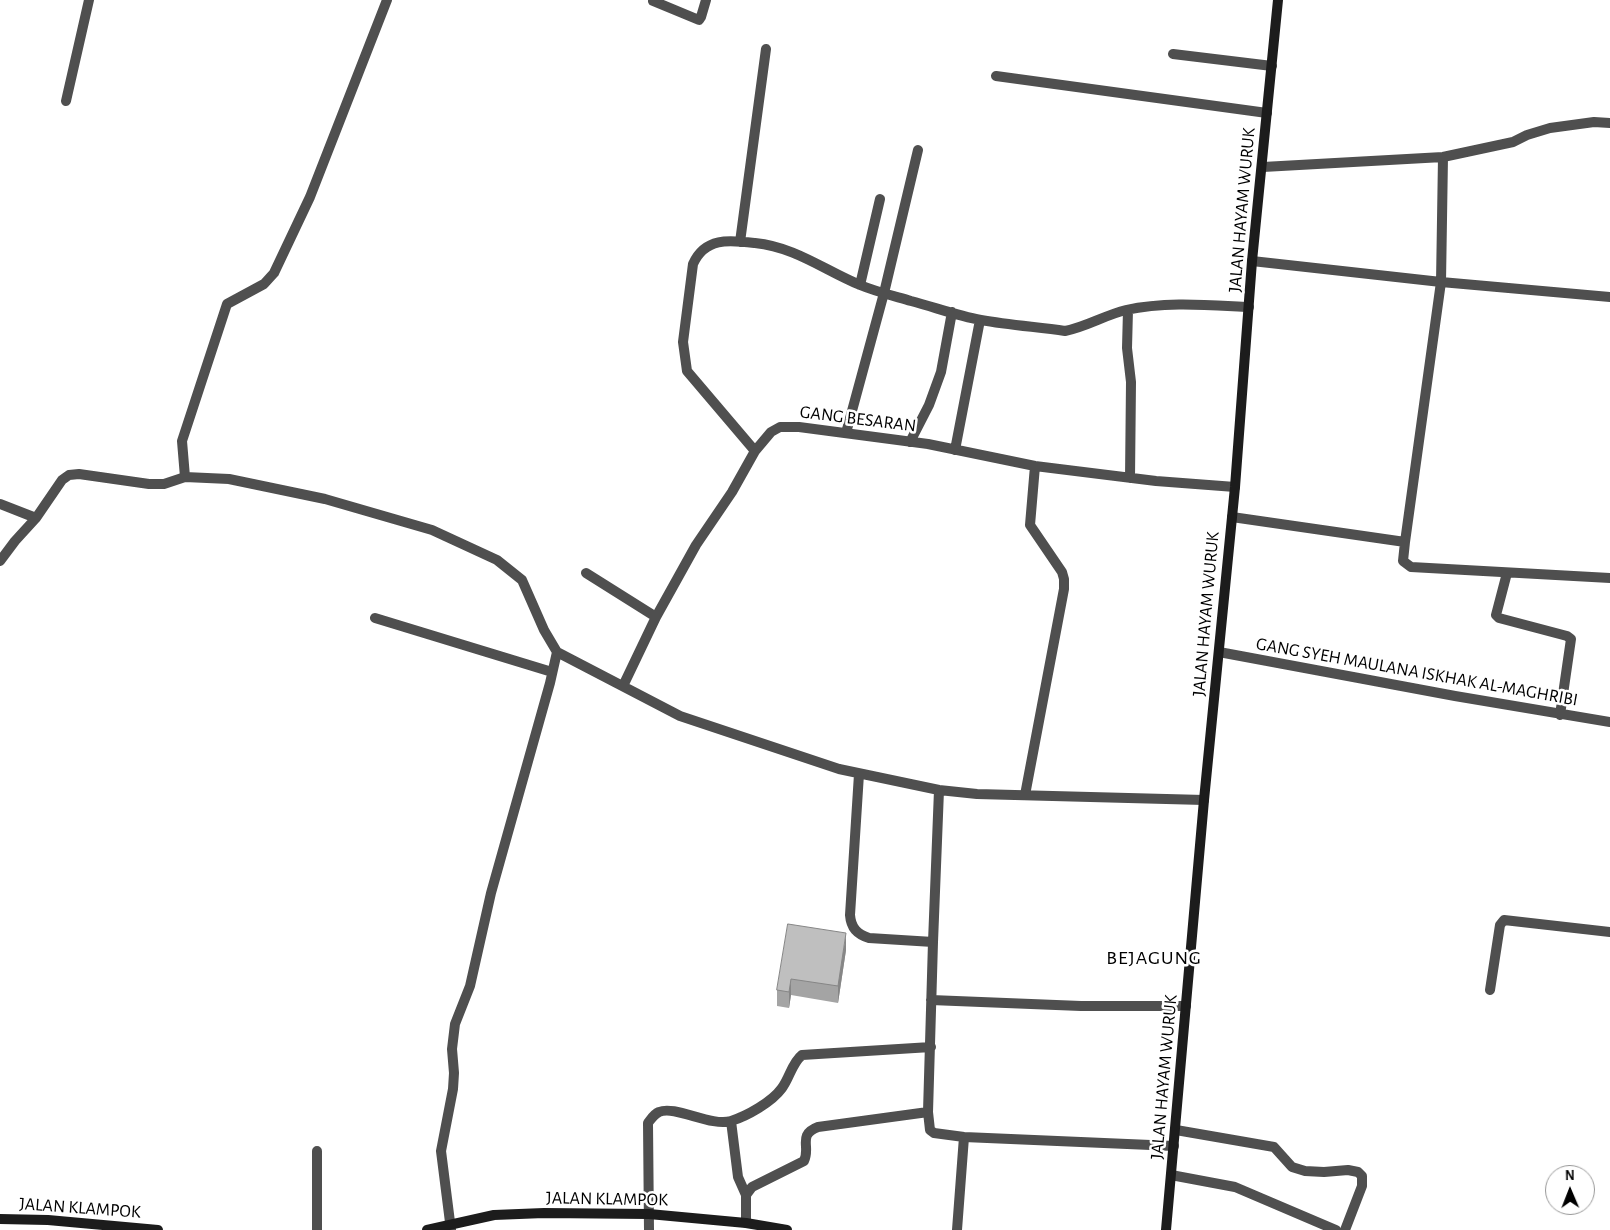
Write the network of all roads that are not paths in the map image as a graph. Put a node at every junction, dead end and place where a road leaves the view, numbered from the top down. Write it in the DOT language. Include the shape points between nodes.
graph roads {
  1 [pos="89,0"];
  2 [pos="387,0"];
  3 [pos="706,0"];
  4 [pos="1278,0"];
  5 [pos="653,1"];
  6 [pos="766,49"];
  7 [pos="1173,54"];
  8 [pos="1272,66"];
  9 [pos="996,76"];
  10 [pos="66,101"];
  11 [pos="1267,113"];
  12 [pos="1610,124"];
  13 [pos="918,150"];
  14 [pos="1443,157"];
  15 [pos="1263,167"];
  16 [pos="880,199"];
  17 [pos="740,242"];
  18 [pos="1252,261"];
  19 [pos="1440,282"];
  20 [pos="860,285"];
  21 [pos="884,293"];
  22 [pos="1610,297"];
  23 [pos="1249,307"];
  24 [pos="1128,310"];
  25 [pos="952,312"];
  26 [pos="980,320"];
  27 [pos="846,433"];
  28 [pos="910,442"];
  29 [pos="956,450"];
  30 [pos="754,451"];
  31 [pos="1035,466"];
  32 [pos="185,477"];
  33 [pos="1130,478"];
  34 [pos="1234,487"];
  35 [pos="0,504"];
  36 [pos="1232,517"];
  37 [pos="36,518"];
  38 [pos="1405,542"];
  39 [pos="0,561"];
  40 [pos="586,573"];
  41 [pos="1507,573"];
  42 [pos="1610,578"];
  43 [pos="656,617"];
  44 [pos="375,618"];
  45 [pos="556,652"];
  46 [pos="1219,652"];
  47 [pos="552,672"];
  48 [pos="623,686"];
  49 [pos="1560,715"];
  50 [pos="1610,722"];
  51 [pos="859,774"];
  52 [pos="939,790"];
  53 [pos="1025,795"];
  54 [pos="1204,800"];
  55 [pos="1610,932"];
  56 [pos="932,942"];
  57 [pos="1490,990"];
  58 [pos="931,1000"];
  59 [pos="1186,1006"];
  60 [pos="931,1047"];
  61 [pos="928,1112"];
  62 [pos="731,1121"];
  63 [pos="1176,1130"];
  64 [pos="964,1138"];
  65 [pos="1174,1146"];
  66 [pos="317,1151"];
  67 [pos="1171,1175"];
  68 [pos="746,1195"];
  69 [pos="649,1214"];
  70 [pos="0,1219"];
  71 [pos="751,1226"];
  72 [pos="451,1227"];
  73 [pos="158,1230"];
  74 [pos="317,1230"];
  75 [pos="427,1230"];
  76 [pos="649,1230"];
  77 [pos="788,1230"];
  78 [pos="957,1230"];
  79 [pos="1166,1230"];
  80 [pos="1336,1230"];
  81 [pos="1346,1230"];
  1 -- 10 [label="street"];
  2 -- 32 [label="street" via="310,197 274,273 264,284 227,304 182,441"];
  3 -- 5 [label="street" via="699,20"];
  4 -- 8 [label="main road, JALAN HAYAM WURUK"];
  6 -- 17 [label="street"];
  7 -- 8 [label="street"];
  8 -- 11 [label="main road, JALAN HAYAM WURUK"];
  9 -- 11 [label="street"];
  11 -- 15 [label="main road, JALAN HAYAM WURUK"];
  12 -- 14 [label="street" via="1594,122 1550,128 1512,142"];
  13 -- 21 [label="street"];
  14 -- 15 [label="street"];
  14 -- 19 [label="street"];
  15 -- 18 [label="main road, JALAN HAYAM WURUK"];
  16 -- 20 [label="street"];
  17 -- 20 [label="street" via="783,248"];
  17 -- 30 [label="street" via="714,243 697,254 683,342 687,371"];
  18 -- 19 [label="street"];
  18 -- 23 [label="main road, JALAN HAYAM WURUK"];
  19 -- 22 [label="street"];
  19 -- 38 [label="street"];
  20 -- 21 [label="street"];
  21 -- 25 [label="street"];
  21 -- 27 [label="street"];
  23 -- 24 [label="street" via="1182,304"];
  23 -- 34 [label="main road, JALAN HAYAM WURUK"];
  24 -- 26 [label="street" via="1065,331"];
  24 -- 33 [label="street"];
  25 -- 26 [label="street"];
  25 -- 28 [label="street" via="941,372"];
  26 -- 29 [label="street"];
  27 -- 28 [label="street, GANG BESARAN"];
  27 -- 30 [label="street, GANG BESARAN" via="780,427"];
  28 -- 29 [label="street, GANG BESARAN"];
  29 -- 31 [label="street, GANG BESARAN"];
  30 -- 43 [label="street, GANG BESARAN"];
  31 -- 33 [label="street, GANG BESARAN"];
  31 -- 53 [label="street" via="1030,524 1062,572 1064,589"];
  32 -- 37 [label="street" via="164,484 149,484 69,475 58,485"];
  32 -- 45 [label="street" via="229,479 325,499 432,530 468,545 498,560 522,580"];
  33 -- 34 [label="street, GANG BESARAN"];
  34 -- 36 [label="main road, JALAN HAYAM WURUK"];
  35 -- 37 [label="street"];
  36 -- 38 [label="street"];
  36 -- 46 [label="main road, JALAN HAYAM WURUK"];
  37 -- 39 [label="street"];
  38 -- 41 [label="street" via="1403,561 1407,566"];
  40 -- 43 [label="street"];
  41 -- 42 [label="street"];
  41 -- 49 [label="street" via="1496,615 1567,636 1571,640"];
  43 -- 48 [label="street, GANG BESARAN"];
  44 -- 47 [label="street"];
  45 -- 47 [label="street"];
  45 -- 48 [label="street"];
  46 -- 49 [label="street, GANG SYEH MAULANA ISKHAK AL-MAGHRIBI"];
  46 -- 54 [label="main road, JALAN HAYAM WURUK"];
  47 -- 72 [label="street" via="490,893 470,986 455,1024 453,1089 441,1151"];
  48 -- 51 [label="street" via="680,716"];
  49 -- 50 [label="street, GANG SYEH MAULANA ISKHAK AL-MAGHRIBI"];
  51 -- 52 [label="street"];
  51 -- 56 [label="street" via="850,923 869,938"];
  52 -- 53 [label="street"];
  52 -- 56 [label="street"];
  53 -- 54 [label="street"];
  54 -- 59 [label="main road, JALAN HAYAM WURUK"];
  55 -- 57 [label="street" via="1504,920 1500,925"];
  56 -- 58 [label="street"];
  58 -- 59 [label="street"];
  58 -- 60 [label="street"];
  59 -- 63 [label="main road, JALAN HAYAM WURUK"];
  60 -- 61 [label="street"];
  60 -- 62 [label="street" via="802,1055 773,1097"];
  61 -- 64 [label="street" via="930,1130 934,1133"];
  61 -- 68 [label="street" via="810,1130 806,1136 804,1161 752,1187"];
  62 -- 68 [label="street" via="738,1177"];
  62 -- 69 [label="street" via="669,1111 654,1116 648,1123"];
  63 -- 65 [label="main road, JALAN HAYAM WURUK"];
  63 -- 81 [label="street" via="1274,1147 1292,1168 1305,1171 1358,1172 1362,1176 1362,1186"];
  64 -- 65 [label="street"];
  64 -- 78 [label="street"];
  65 -- 67 [label="main road, JALAN HAYAM WURUK"];
  66 -- 74 [label="street"];
  67 -- 79 [label="main road, JALAN HAYAM WURUK"];
  67 -- 80 [label="street" via="1235,1186"];
  68 -- 71 [label="street"];
  69 -- 71 [label="main road, JALAN KLAMPOK"];
  69 -- 72 [label="main road, JALAN KLAMPOK" via="515,1214"];
  69 -- 76 [label="street"];
  70 -- 73 [label="main road, JALAN KLAMPOK"];
  71 -- 77 [label="main road, JALAN KLAMPOK"];
  72 -- 75 [label="main road, JALAN KLAMPOK"];
}
